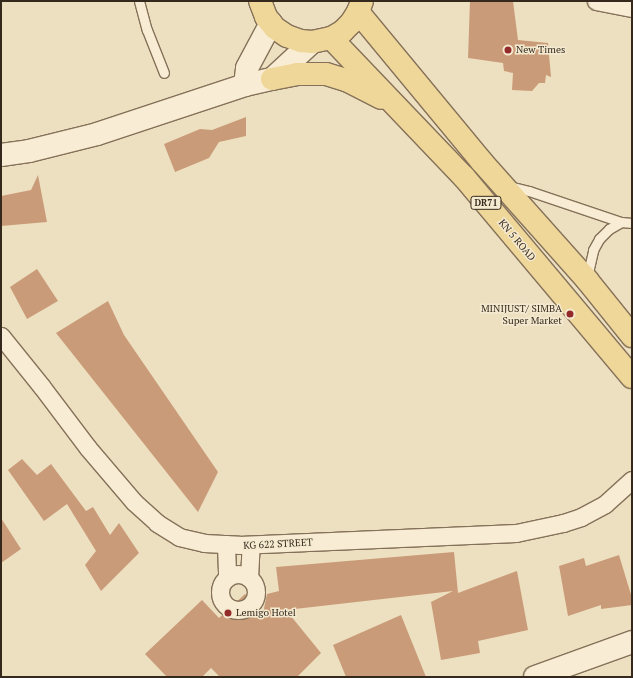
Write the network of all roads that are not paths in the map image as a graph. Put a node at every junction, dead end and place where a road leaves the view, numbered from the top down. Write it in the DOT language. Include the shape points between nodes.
graph roads {
  1 [pos="139,1"];
  2 [pos="260,1"];
  3 [pos="596,1"];
  4 [pos="360,6"];
  5 [pos="632,8"];
  6 [pos="271,23"];
  7 [pos="322,40"];
  8 [pos="164,73"];
  9 [pos="272,79"];
  10 [pos="245,85"];
  11 [pos="403,112"];
  12 [pos="1,155"];
  13 [pos="473,170"];
  14 [pos="502,184"];
  15 [pos="621,222"];
  16 [pos="632,223"];
  17 [pos="587,280"];
  18 [pos="1,336"];
  19 [pos="632,336"];
  20 [pos="632,377"];
  21 [pos="632,480"];
  22 [pos="226,544"];
  23 [pos="251,545"];
  24 [pos="227,578"];
  25 [pos="249,578"];
  26 [pos="632,642"];
  27 [pos="578,671"];
  28 [pos="536,677"];
  1 -- 8 [label="lane"];
  2 -- 6 [label="main road"];
  3 -- 5 [label="street"];
  4 -- 7 [label="main road, DR71" via="351,23 342,32"];
  4 -- 13 [label="main road, KN 5 ROAD / DR71"];
  6 -- 7 [label="main road" via="287,36 301,41"];
  6 -- 10 [label="main road" via="247,68"];
  7 -- 9 [label="main road"];
  7 -- 11 [label="main road, KN 5 ROAD / DR71"];
  9 -- 10 [label="main road"];
  9 -- 11 [label="main road" via="297,74 326,74 352,83"];
  10 -- 12 [label="main road" via="96,134 29,151"];
  11 -- 13 [label="main road, KN 5 ROAD / DR71"];
  13 -- 14 [label="main road, KN 5 ROAD / DR71"];
  13 -- 20 [label="main road, KN 5 ROAD / DR71"];
  14 -- 15 [label="lane"];
  14 -- 17 [label="main road, KN 5 ROAD / DR71"];
  15 -- 16 [label="lane"];
  15 -- 17 [label="lane" via="599,239 593,250"];
  17 -- 19 [label="main road, KN 5 ROAD / DR71"];
  18 -- 22 [label="street, KG 622 STREET" via="88,448 134,502 157,523 179,537"];
  21 -- 23 [label="street, KG 622 STREET" via="605,504 581,517 516,533"];
  22 -- 23 [label="street, KG 622 STREET"];
  22 -- 24 [label="street"];
  23 -- 25 [label="street"];
  24 -- 25 [label="street" via="238,574"];
  24 -- 25 [label="street" via="221,588 222,600 230,608 242,610 252,604 256,593"];
  26 -- 27 [label="main road"];
  27 -- 28 [label="main road"];
}
